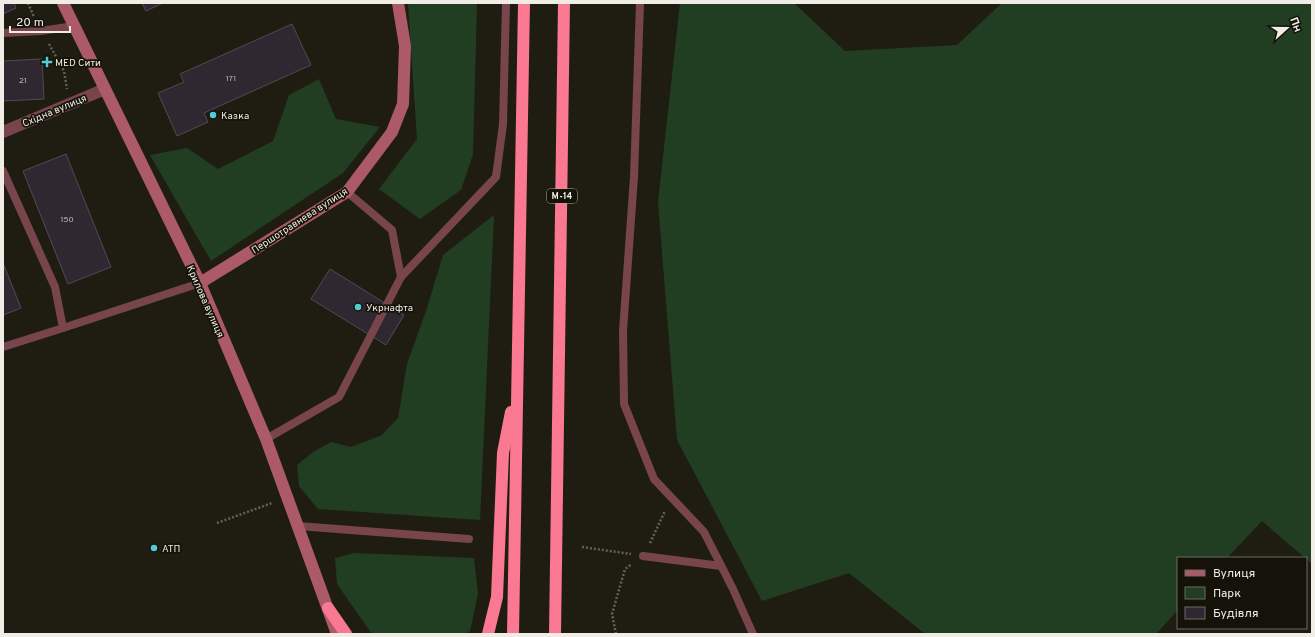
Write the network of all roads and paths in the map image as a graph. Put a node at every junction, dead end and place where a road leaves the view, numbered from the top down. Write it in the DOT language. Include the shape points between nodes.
graph roads {
  1 [pos="28,3"];
  2 [pos="63,3"];
  3 [pos="398,3"];
  4 [pos="506,3"];
  5 [pos="524,3"];
  6 [pos="564,3"];
  7 [pos="640,3"];
  8 [pos="74,26"];
  9 [pos="41,31"];
  10 [pos="3,33"];
  11 [pos="105,89"];
  12 [pos="68,94"];
  13 [pos="3,132"];
  14 [pos="3,171"];
  15 [pos="346,192"];
  16 [pos="401,277"];
  17 [pos="200,283"];
  18 [pos="63,328"];
  19 [pos="3,347"];
  20 [pos="517,386"];
  21 [pos="266,439"];
  22 [pos="670,497"];
  23 [pos="288,498"];
  24 [pos="217,523"];
  25 [pos="298,526"];
  26 [pos="469,539"];
  27 [pos="582,547"];
  28 [pos="643,556"];
  29 [pos="721,566"];
  30 [pos="328,608"];
  31 [pos="337,634"];
  32 [pos="346,634"];
  33 [pos="488,634"];
  34 [pos="513,634"];
  35 [pos="555,634"];
  36 [pos="616,634"];
  37 [pos="753,634"];
  1 -- 9 [label="path"];
  2 -- 8 [label="street, Крилова вулиця"];
  3 -- 15 [label="street, Першотравнева вулиця" via="405,46 403,104 392,132"];
  4 -- 16 [label="lane" via="503,124 496,177"];
  5 -- 20 [label="highway"];
  6 -- 35 [label="highway, М-14"];
  7 -- 22 [label="lane" via="634,177 623,331 624,404 654,479"];
  8 -- 9 [label="lane"];
  8 -- 11 [label="street, Крилова вулиця"];
  9 -- 10 [label="lane"];
  9 -- 12 [label="path" via="64,71"];
  11 -- 13 [label="street, Східна вулиця"];
  11 -- 17 [label="street, Крилова вулиця"];
  14 -- 18 [label="lane" via="55,287"];
  15 -- 16 [label="lane" via="392,230"];
  15 -- 17 [label="street, Першотравнева вулиця"];
  16 -- 21 [label="lane" via="339,397"];
  17 -- 18 [label="lane"];
  17 -- 21 [label="street, Крилова вулиця"];
  18 -- 19 [label="lane"];
  20 -- 33 [label="highway" via="503,453 497,597"];
  20 -- 34 [label="highway"];
  21 -- 23 [label="street, Крилова вулиця"];
  22 -- 28 [label="path"];
  22 -- 29 [label="lane" via="704,532"];
  23 -- 24 [label="path"];
  23 -- 25 [label="street, Крилова вулиця"];
  25 -- 26 [label="lane"];
  25 -- 30 [label="street, Крилова вулиця"];
  27 -- 28 [label="path"];
  28 -- 29 [label="lane"];
  28 -- 36 [label="path" via="625,569 612,614"];
  29 -- 37 [label="lane"];
  30 -- 31 [label="street, Крилова вулиця"];
  30 -- 32 [label="highway"];
}
